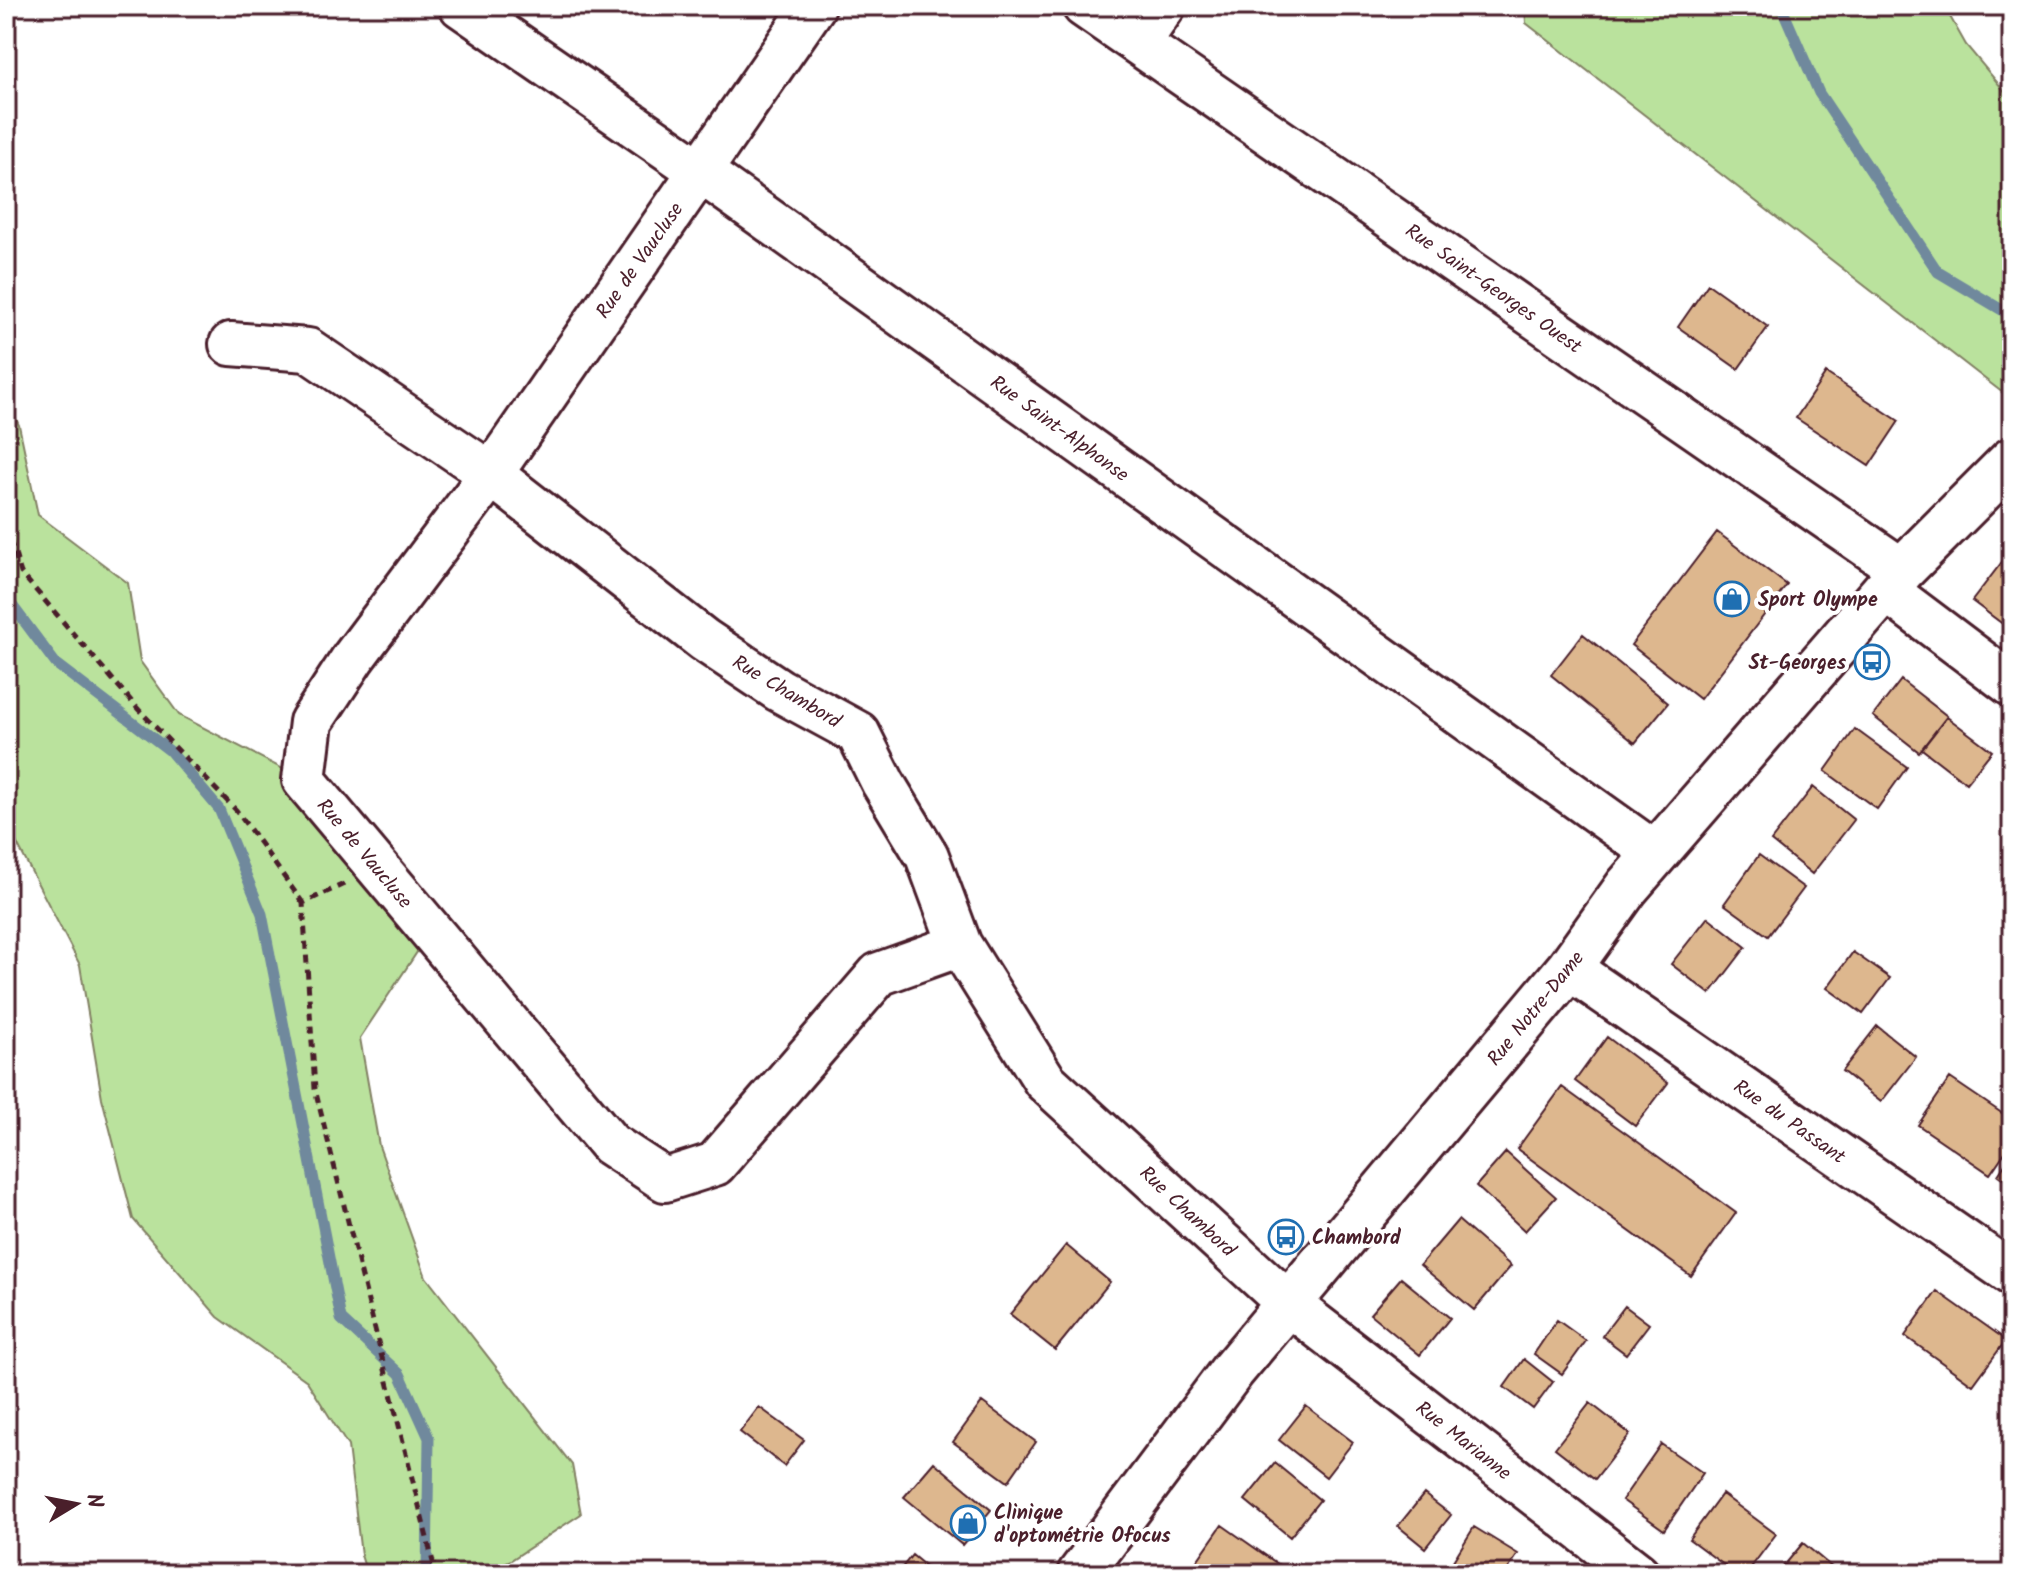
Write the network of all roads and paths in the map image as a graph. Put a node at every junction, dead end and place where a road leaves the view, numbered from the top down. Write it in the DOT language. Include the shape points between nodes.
graph roads {
  1 [pos="461,6"];
  2 [pos="814,6"];
  3 [pos="1084,6"];
  4 [pos="1164,6"];
  5 [pos="1139,43"];
  6 [pos="700,171"];
  7 [pos="231,344"];
  8 [pos="2012,460"];
  9 [pos="491,474"];
  10 [pos="6,527"];
  11 [pos="1894,580"];
  12 [pos="2012,685"];
  13 [pos="1656,854"];
  14 [pos="378,869"];
  15 [pos="303,903"];
  16 [pos="960,945"];
  17 [pos="1569,968"];
  18 [pos="2012,1274"];
  19 [pos="1290,1305"];
  20 [pos="436,1574"];
  21 [pos="1080,1574"];
  22 [pos="1638,1574"];
  1 -- 6 [label="street, Rue Saint-Alphonse"];
  2 -- 6 [label="street, Rue de Vaucluse"];
  3 -- 5 [label="street, Rue Saint-Georges Ouest"];
  4 -- 5 [label="street"];
  5 -- 11 [label="street, Rue Saint-Georges Ouest"];
  6 -- 9 [label="street, Rue de Vaucluse"];
  6 -- 13 [label="street, Rue Saint-Alphonse"];
  7 -- 9 [label="street, Rue Chambord" via="308,350"];
  8 -- 11 [label="street, Rue Notre-Dame"];
  9 -- 14 [label="street, Rue de Vaucluse" via="311,722 304,780"];
  9 -- 16 [label="street, Rue Chambord" via="704,640 779,690 858,733 927,856"];
  10 -- 15 [label="path" via="21,573 139,710 236,810"];
  11 -- 12 [label="street, Rue Saint-Georges Ouest"];
  11 -- 13 [label="street, Rue Notre-Dame"];
  13 -- 17 [label="street, Rue Notre-Dame"];
  14 -- 15 [label="path"];
  14 -- 16 [label="street, Rue de Vaucluse" via="610,1144 665,1180 715,1164 879,974"];
  15 -- 20 [label="path" via="315,1089"];
  16 -- 19 [label="street, Rue Chambord" via="1045,1081"];
  17 -- 18 [label="street, Rue du Passant"];
  17 -- 19 [label="street, Rue Notre-Dame"];
  19 -- 21 [label="street, Rue Notre-Dame" via="1232,1371"];
  19 -- 22 [label="street, Rue Marianne"];
}
